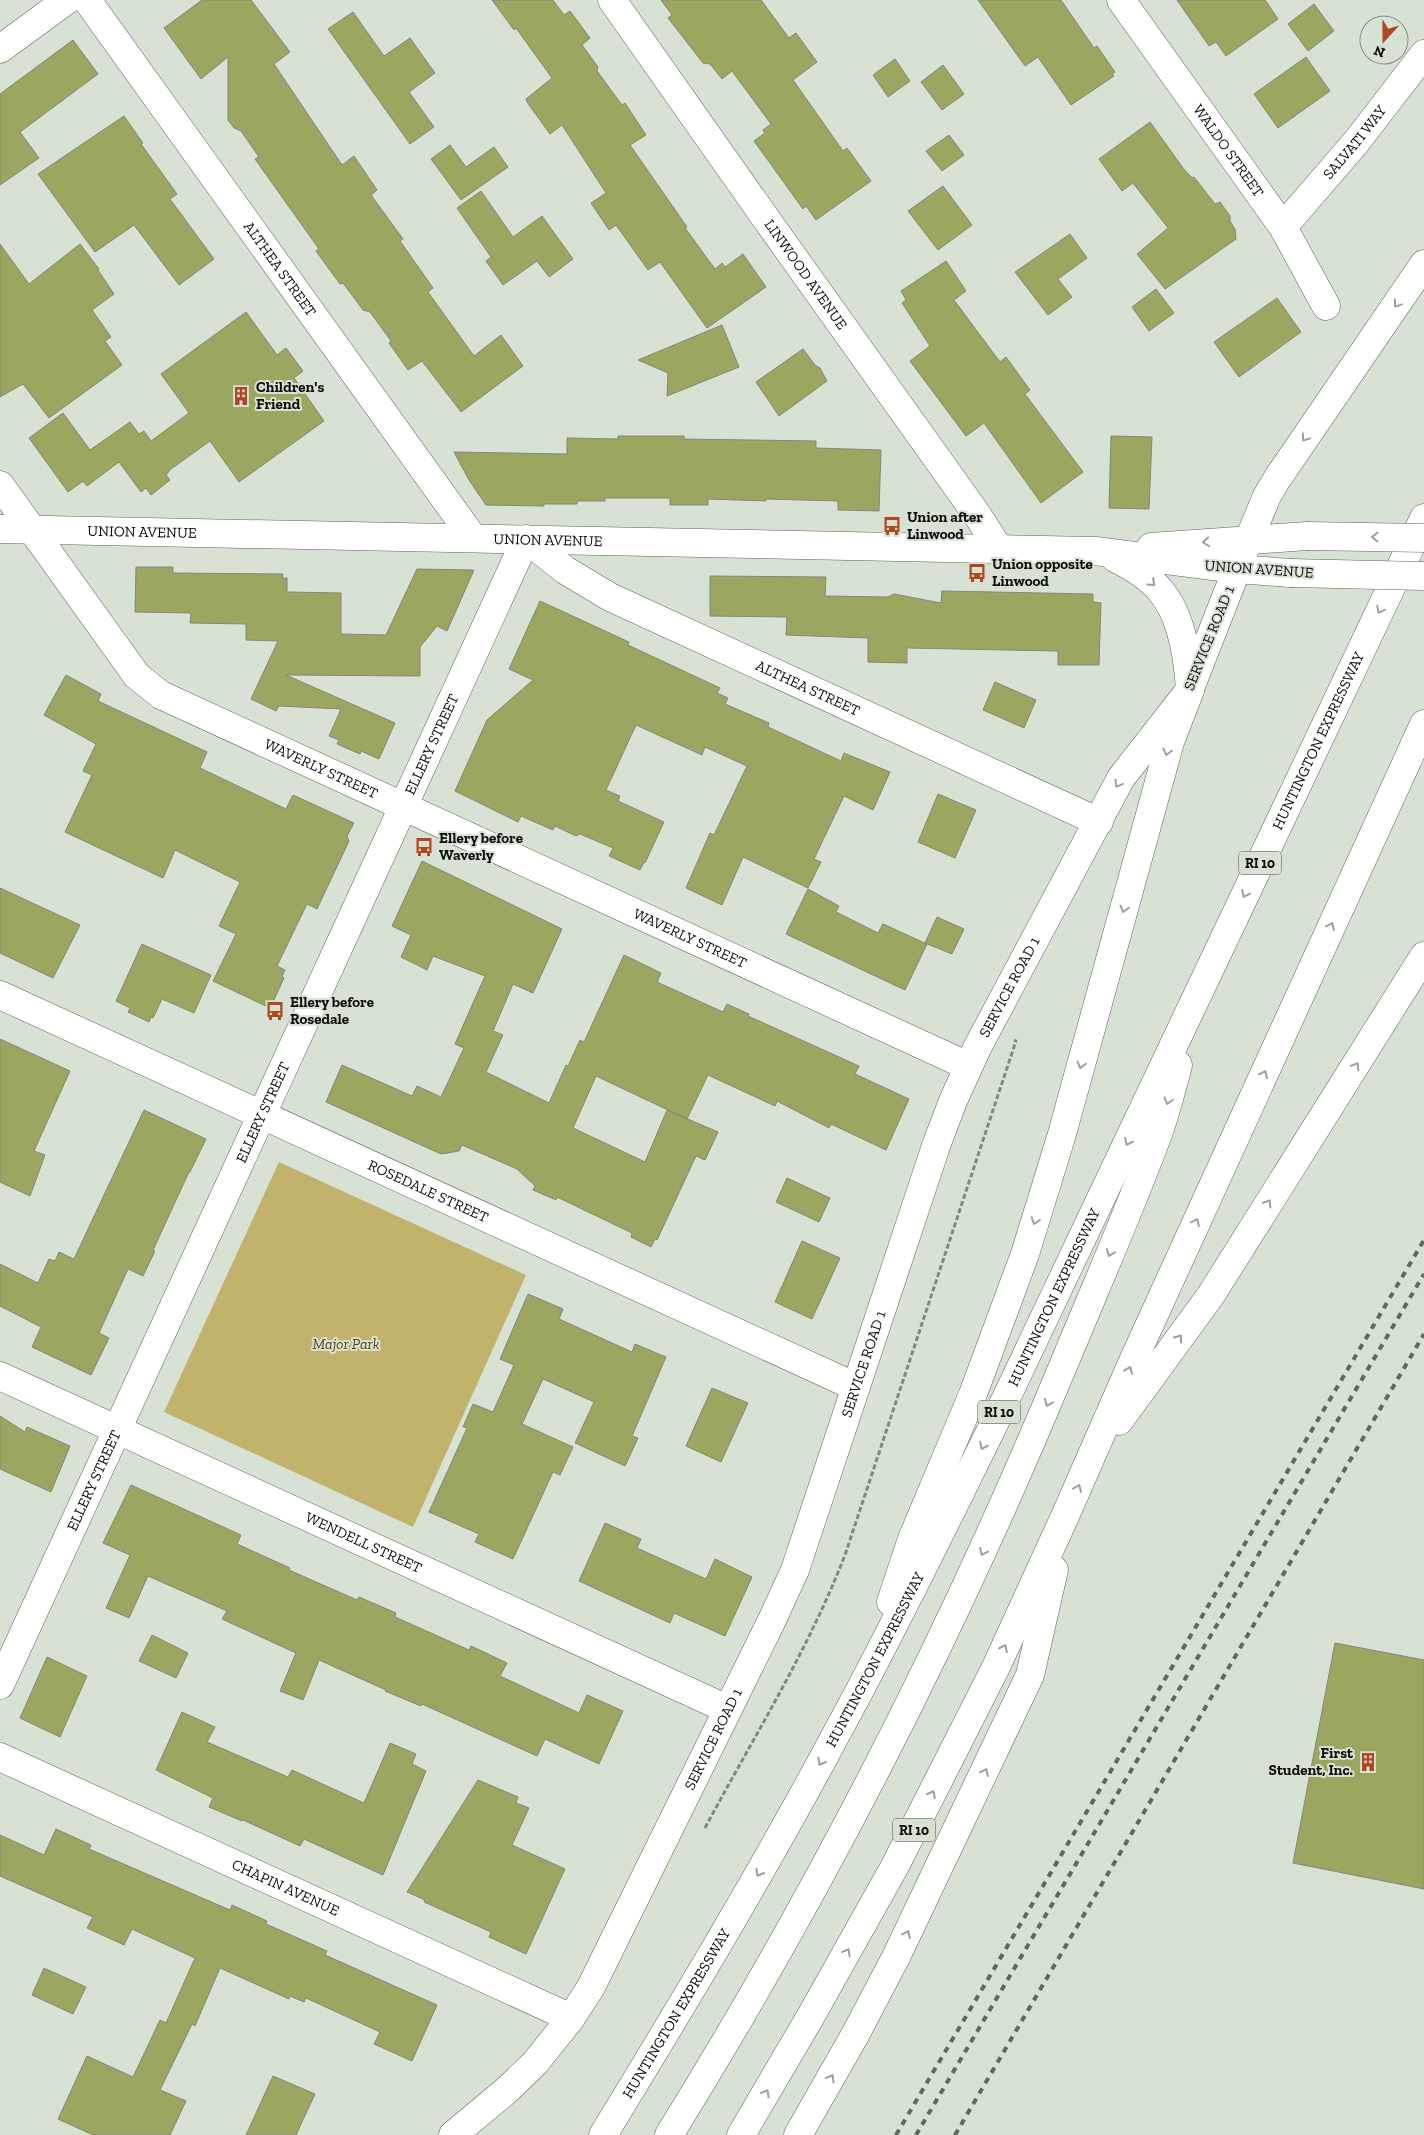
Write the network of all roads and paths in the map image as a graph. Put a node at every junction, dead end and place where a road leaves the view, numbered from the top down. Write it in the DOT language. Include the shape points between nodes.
graph roads {
  1 [pos="67,0"];
  2 [pos="87,0"];
  3 [pos="612,0"];
  4 [pos="1121,0"];
  5 [pos="0,49"];
  6 [pos="1424,54"];
  7 [pos="1283,227"];
  8 [pos="1424,264"];
  9 [pos="1326,306"];
  10 [pos="0,485"];
  11 [pos="1424,518"];
  12 [pos="0,529"];
  13 [pos="31,529"];
  14 [pos="473,538"];
  15 [pos="1424,538"];
  16 [pos="1249,539"];
  17 [pos="526,540"];
  18 [pos="999,549"];
  19 [pos="1095,551"];
  20 [pos="1237,569"];
  21 [pos="1424,576"];
  22 [pos="1190,690"];
  23 [pos="1424,724"];
  24 [pos="404,807"];
  25 [pos="1098,822"];
  26 [pos="1424,956"];
  27 [pos="1201,987"];
  28 [pos="0,995"];
  29 [pos="968,1066"];
  30 [pos="262,1115"];
  31 [pos="0,1376"];
  32 [pos="856,1387"];
  33 [pos="117,1430"];
  34 [pos="1089,1463"];
  35 [pos="1066,1514"];
  36 [pos="866,1678"];
  37 [pos="0,1685"];
  38 [pos="726,1709"];
  39 [pos="0,1757"];
  40 [pos="571,2018"];
  41 [pos="621,2106"];
  42 [pos="453,2135"];
  43 [pos="595,2135"];
  44 [pos="603,2135"];
  45 [pos="669,2135"];
  46 [pos="741,2135"];
  47 [pos="798,2135"];
  1 -- 5 [label="main road"];
  2 -- 14 [label="main road, ALTHEA STREET"];
  3 -- 18 [label="main road, LINWOOD AVENUE"];
  4 -- 7 [label="main road, WALDO STREET"];
  6 -- 7 [label="main road, SALVATI WAY" via="1357,141"];
  7 -- 9 [label="main road, WALDO STREET"];
  8 -- 16 [label="main road, SERVICE ROAD 1, one-way" via="1277,479"];
  10 -- 13 [label="main road, WAVERLY STREET"];
  11 -- 27 [label="main road, HUNTINGTON EXPRESSWAY / RI 10, one-way"];
  12 -- 13 [label="main road, UNION AVENUE"];
  13 -- 14 [label="main road, UNION AVENUE"];
  13 -- 24 [label="main road, WAVERLY STREET" via="138,676 152,690"];
  14 -- 17 [label="main road, UNION AVENUE"];
  15 -- 16 [label="main road, UNION AVENUE, one-way, bridge" via="1308,536"];
  16 -- 19 [label="main road, UNION AVENUE, one-way"];
  16 -- 20 [label="main road, SERVICE ROAD 1"];
  17 -- 18 [label="main road, UNION AVENUE"];
  17 -- 24 [label="main road, ELLERY STREET"];
  17 -- 25 [label="main road, ALTHEA STREET" via="573,576 610,597"];
  18 -- 19 [label="main road, UNION AVENUE"];
  19 -- 20 [label="main road, UNION AVENUE"];
  19 -- 22 [label="main road, one-way" via="1139,572 1166,598 1186,653"];
  20 -- 21 [label="main road, UNION AVENUE, bridge"];
  20 -- 22 [label="main road, SERVICE ROAD 1"];
  22 -- 25 [label="main road, SERVICE ROAD 1, one-way" via="1130,764"];
  22 -- 36 [label="main road, one-way" via="1170,742 1062,1134 1025,1254 973,1394 912,1539"];
  34 -- 23 [label="main road, RI 10, one-way"];
  24 -- 29 [label="main road, WAVERLY STREET"];
  24 -- 30 [label="main road, ELLERY STREET"];
  25 -- 29 [label="main road, SERVICE ROAD 1"];
  34 -- 26 [label="main road, one-way" via="1210,1295"];
  27 -- 36 [label="main road, HUNTINGTON EXPRESSWAY / RI 10, one-way" via="974,1465"];
  27 -- 45 [label="main road, one-way" via="1159,1132 983,1552 917,1687 805,1901"];
  28 -- 30 [label="main road, ROSEDALE STREET"];
  29 -- 32 [label="main road, SERVICE ROAD 1" via="937,1143"];
  30 -- 32 [label="main road, ROSEDALE STREET"];
  30 -- 33 [label="main road, ELLERY STREET"];
  31 -- 33 [label="main road, WENDELL STREET"];
  32 -- 38 [label="main road, SERVICE ROAD 1" via="795,1570"];
  33 -- 37 [label="main road, ELLERY STREET"];
  33 -- 38 [label="main road, WENDELL STREET"];
  35 -- 34 [label="main road, RI 10, one-way"];
  46 -- 35 [label="main road, RI 10, one-way" via="895,1866 996,1667"];
  47 -- 35 [label="main road, one-way" via="896,1957 1030,1676"];
  36 -- 41 [label="main road, HUNTINGTON EXPRESSWAY / RI 10, one-way" via="760,1870"];
  38 -- 40 [label="main road, SERVICE ROAD 1" via="601,1969"];
  39 -- 40 [label="main road, CHAPIN AVENUE"];
  40 -- 42 [label="main road, SERVICE ROAD 1" via="521,2077"];
  41 -- 43 [label="main road"];
  41 -- 44 [label="main road, HUNTINGTON EXPRESSWAY / RI 10"];
}
